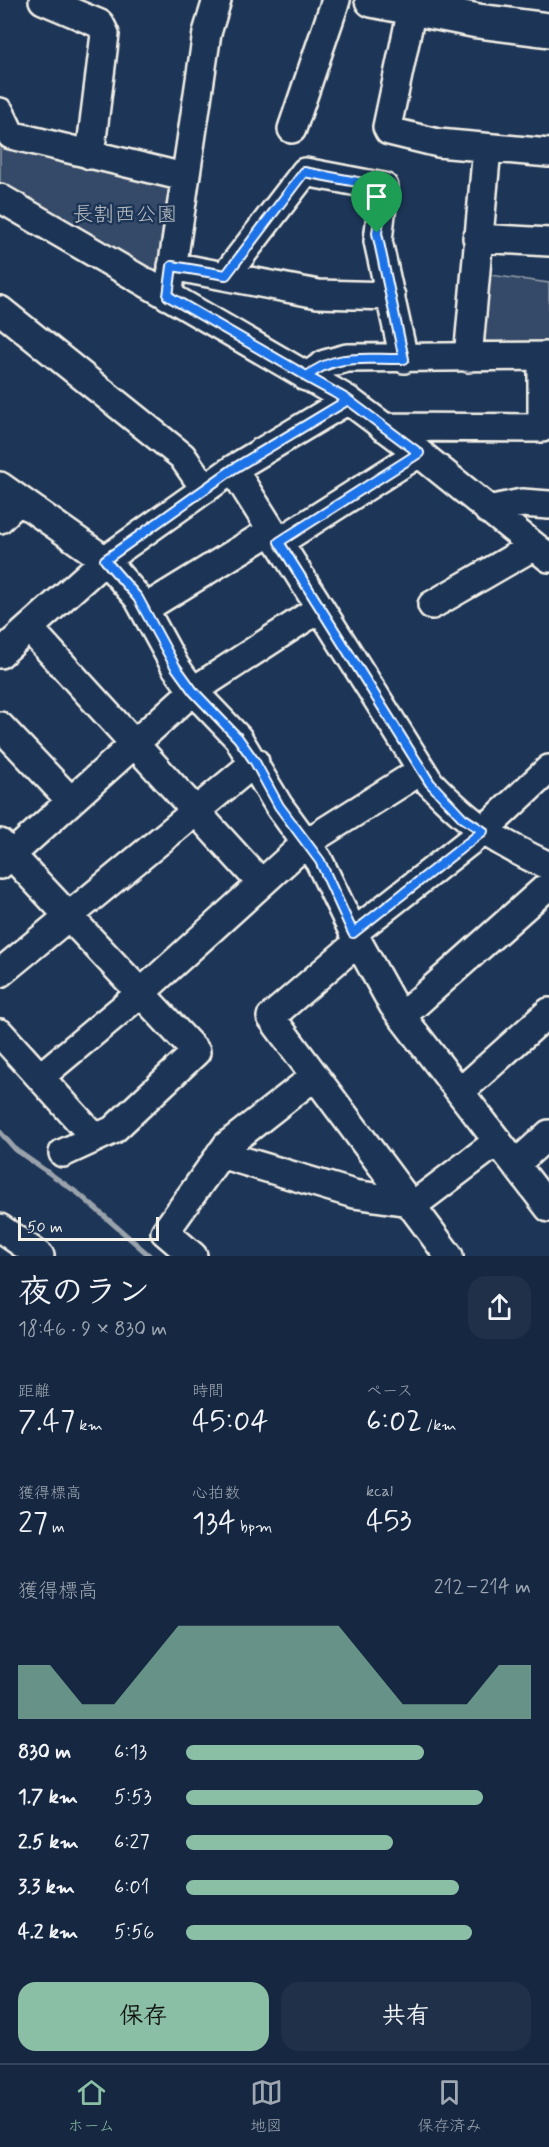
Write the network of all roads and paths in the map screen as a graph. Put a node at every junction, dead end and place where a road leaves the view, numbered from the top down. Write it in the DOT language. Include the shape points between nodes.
graph roads {
  1 [pos="43,0"];
  2 [pos="217,0"];
  3 [pos="336,0"];
  4 [pos="372,0"];
  5 [pos="411,9"];
  6 [pos="549,30"];
  7 [pos="0,112"];
  8 [pos="292,129"];
  9 [pos="487,148"];
  10 [pos="549,153"];
  11 [pos="90,155"];
  12 [pos="184,177"];
  13 [pos="0,198"];
  14 [pos="477,238"];
  15 [pos="549,242"];
  16 [pos="172,266"];
  17 [pos="226,275"];
  18 [pos="168,296"];
  19 [pos="391,296"];
  20 [pos="0,310"];
  21 [pos="546,357"];
  22 [pos="468,358"];
  23 [pos="404,359"];
  24 [pos="306,377"];
  25 [pos="348,400"];
  26 [pos="383,427"];
  27 [pos="419,453"];
  28 [pos="233,469"];
  29 [pos="204,489"];
  30 [pos="6,502"];
  31 [pos="549,505"];
  32 [pos="488,510"];
  33 [pos="275,536"];
  34 [pos="541,552"];
  35 [pos="105,560"];
  36 [pos="432,605"];
  37 [pos="320,608"];
  38 [pos="144,609"];
  39 [pos="28,628"];
  40 [pos="0,654"];
  41 [pos="193,691"];
  42 [pos="0,726"];
  43 [pos="134,744"];
  44 [pos="255,762"];
  45 [pos="549,769"];
  46 [pos="422,770"];
  47 [pos="70,801"];
  48 [pos="195,811"];
  49 [pos="483,831"];
  50 [pos="306,843"];
  51 [pos="4,854"];
  52 [pos="549,866"];
  53 [pos="261,883"];
  54 [pos="549,885"];
  55 [pos="69,916"];
  56 [pos="355,938"];
  57 [pos="0,973"];
  58 [pos="141,992"];
  59 [pos="549,1012"];
  60 [pos="402,1016"];
  61 [pos="0,1033"];
  62 [pos="315,1076"];
  63 [pos="40,1077"];
  64 [pos="460,1092"];
  65 [pos="549,1134"];
  66 [pos="95,1138"];
  67 [pos="498,1141"];
  68 [pos="63,1153"];
  69 [pos="220,1154"];
  70 [pos="516,1164"];
  71 [pos="410,1204"];
  72 [pos="549,1208"];
  73 [pos="0,1228"];
  74 [pos="40,1256"];
  75 [pos="193,1256"];
  76 [pos="449,1256"];
  1 -- 11 [label="street" via="100,24 105,34"];
  2 -- 12 [label="street" via="207,33"];
  3 -- 8 [label="street"];
  4 -- 5 [label="highway"];
  5 -- 6 [label="highway"];
  5 -- 9 [label="street" via="389,131 438,144"];
  7 -- 11 [label="street" via="10,135"];
  9 -- 10 [label="street"];
  9 -- 14 [label="street"];
  11 -- 12 [label="street"];
  12 -- 16 [label="street"];
  13 -- 18 [label="street"];
  14 -- 15 [label="street"];
  14 -- 22 [label="street"];
  16 -- 17 [label="street"];
  16 -- 18 [label="street"];
  17 -- 19 [label="street" via="318,294"];
  17 -- 19 [label="street" via="304,172 384,187 377,233"];
  18 -- 24 [label="street"];
  19 -- 23 [label="street"];
  20 -- 29 [label="street" via="182,456"];
  21 -- 22 [label="street"];
  21 -- 26 [label="street" via="542,428"];
  22 -- 23 [label="street"];
  23 -- 24 [label="street" via="335,360"];
  24 -- 25 [label="street"];
  25 -- 26 [label="street"];
  25 -- 28 [label="street"];
  26 -- 27 [label="street"];
  27 -- 32 [label="street"];
  27 -- 33 [label="street"];
  28 -- 29 [label="street"];
  28 -- 33 [label="street"];
  29 -- 35 [label="street"];
  30 -- 35 [label="street"];
  31 -- 32 [label="street" via="522,503"];
  32 -- 34 [label="street"];
  33 -- 37 [label="street"];
  33 -- 38 [label="street"];
  34 -- 36 [label="street"];
  35 -- 38 [label="street"];
  35 -- 39 [label="street"];
  37 -- 41 [label="street"];
  37 -- 46 [label="street"];
  38 -- 41 [label="street"];
  39 -- 40 [label="street"];
  39 -- 43 [label="street"];
  41 -- 43 [label="street"];
  41 -- 44 [label="street"];
  42 -- 47 [label="street"];
  43 -- 47 [label="street"];
  43 -- 48 [label="street"];
  44 -- 48 [label="street"];
  44 -- 50 [label="street" via="279,806"];
  45 -- 49 [label="street"];
  46 -- 49 [label="street" via="463,818"];
  46 -- 50 [label="street"];
  47 -- 51 [label="street"];
  48 -- 53 [label="street"];
  48 -- 55 [label="street"];
  49 -- 52 [label="street" via="500,844"];
  49 -- 56 [label="street"];
  50 -- 53 [label="street"];
  50 -- 56 [label="street" via="320,861"];
  51 -- 55 [label="street"];
  53 -- 58 [label="street"];
  54 -- 60 [label="street"];
  55 -- 57 [label="street"];
  55 -- 58 [label="street"];
  56 -- 60 [label="street"];
  56 -- 62 [label="street" via="271,1017"];
  58 -- 63 [label="street"];
  58 -- 66 [label="street" via="196,1052 113,1130"];
  59 -- 64 [label="street"];
  60 -- 64 [label="street"];
  61 -- 63 [label="street"];
  62 -- 69 [label="street"];
  62 -- 71 [label="street"];
  63 -- 66 [label="street"];
  64 -- 67 [label="street"];
  65 -- 70 [label="street"];
  66 -- 68 [label="street"];
  67 -- 70 [label="street"];
  67 -- 71 [label="street"];
  69 -- 71 [label="street" via="354,1194"];
  69 -- 75 [label="street" via="165,1232"];
  70 -- 72 [label="street"];
  71 -- 76 [label="street"];
  73 -- 74 [label="street"];
}
